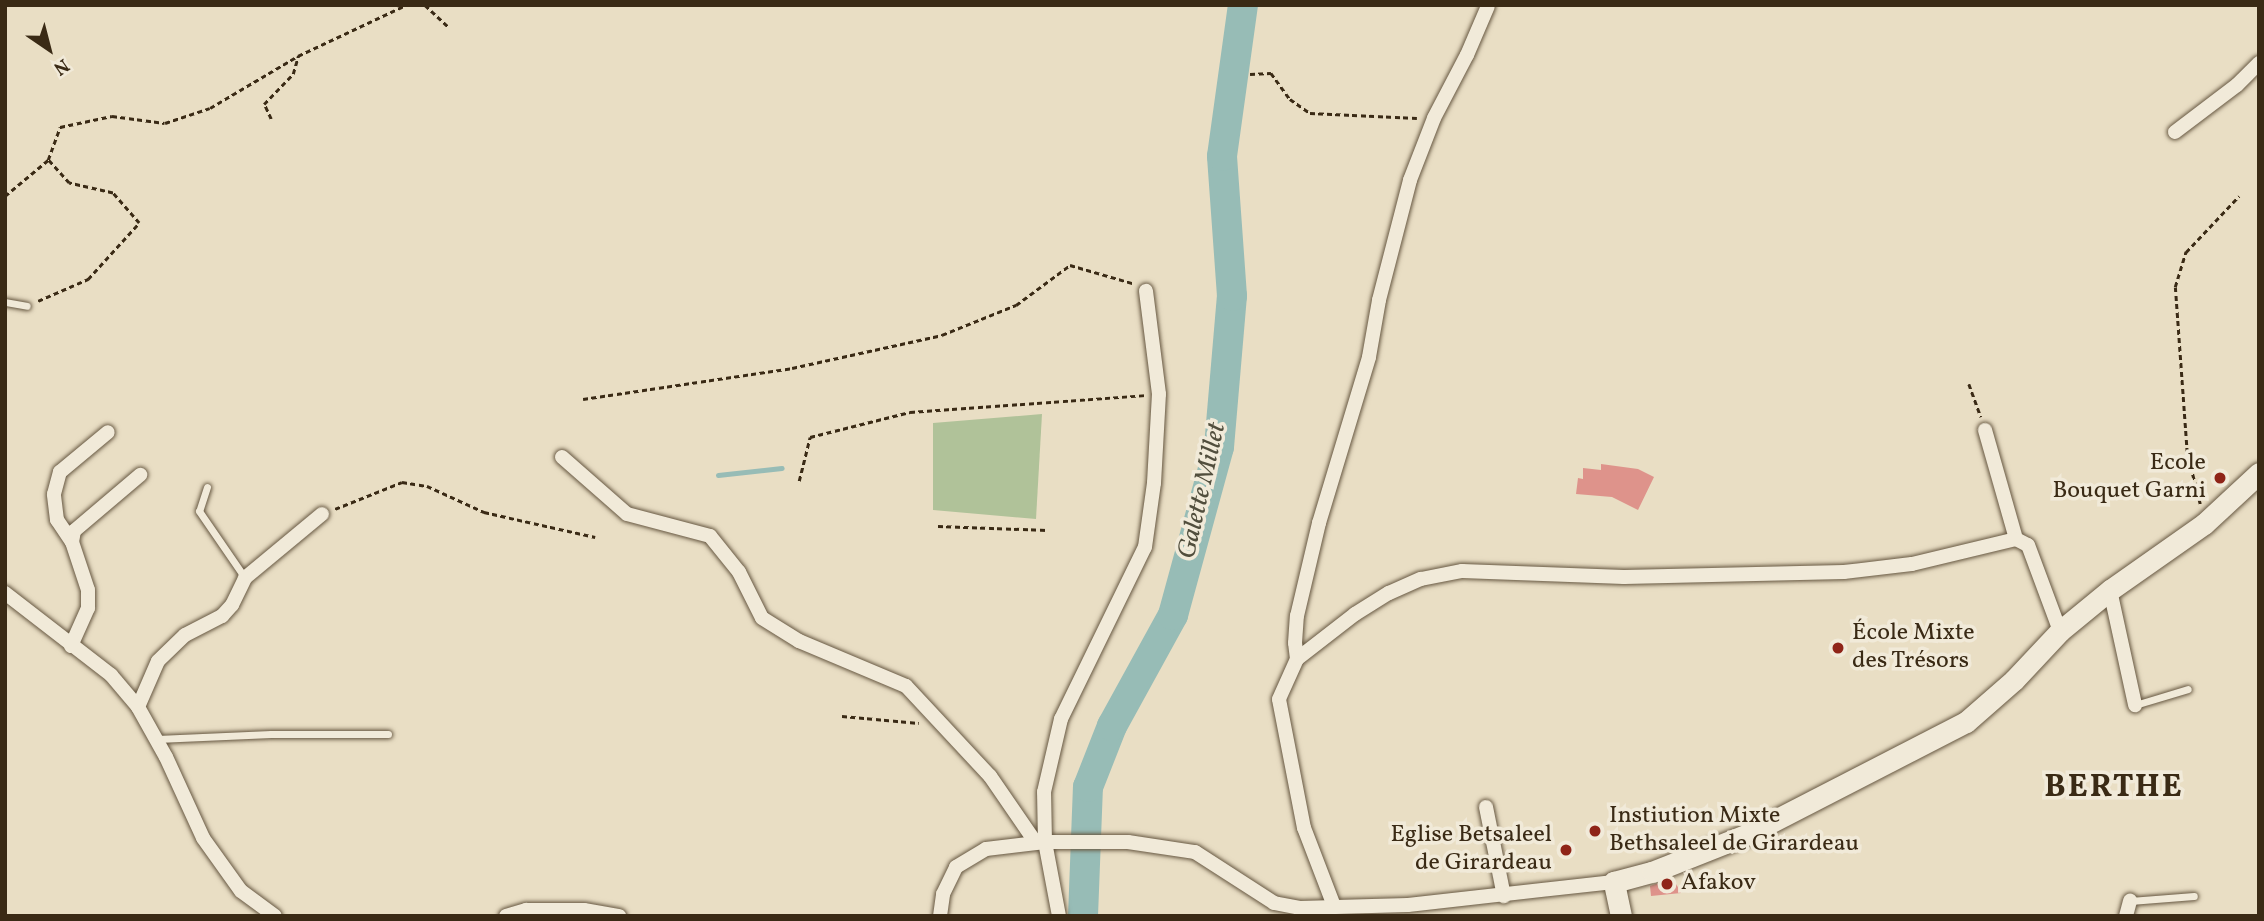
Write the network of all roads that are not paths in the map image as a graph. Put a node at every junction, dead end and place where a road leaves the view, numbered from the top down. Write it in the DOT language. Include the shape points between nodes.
graph roads {
  1 [pos="1488,6"];
  2 [pos="2259,63"];
  3 [pos="2175,132"];
  4 [pos="1146,291"];
  5 [pos="5,302"];
  6 [pos="27,306"];
  7 [pos="1985,430"];
  8 [pos="108,432"];
  9 [pos="562,457"];
  10 [pos="2259,473"];
  11 [pos="140,474"];
  12 [pos="207,487"];
  13 [pos="322,514"];
  14 [pos="2016,539"];
  15 [pos="72,542"];
  16 [pos="245,578"];
  17 [pos="2110,590"];
  18 [pos="5,593"];
  19 [pos="2060,631"];
  20 [pos="72,646"];
  21 [pos="1297,659"];
  22 [pos="2188,689"];
  23 [pos="2135,705"];
  24 [pos="138,707"];
  25 [pos="388,734"];
  26 [pos="156,739"];
  27 [pos="1486,807"];
  28 [pos="1040,843"];
  29 [pos="1614,882"];
  30 [pos="1504,896"];
  31 [pos="2194,896"];
  32 [pos="2130,901"];
  33 [pos="1334,906"];
  34 [pos="275,916"];
  35 [pos="506,916"];
  36 [pos="619,916"];
  37 [pos="940,916"];
  38 [pos="1059,916"];
  39 [pos="1621,916"];
  40 [pos="2126,916"];
  1 -- 21 [label="street" via="1410,180 1369,357 1319,523 1297,616"];
  2 -- 3 [label="street"];
  4 -- 28 [label="street" via="1159,394 1145,547 1061,719 1044,792"];
  5 -- 6 [label="lane"];
  7 -- 14 [label="street"];
  8 -- 15 [label="street" via="60,472 54,494 57,520"];
  9 -- 28 [label="street" via="627,514 710,536 739,572 762,618 799,642 906,686 990,776"];
  10 -- 17 [label="street" via="2204,524"];
  11 -- 15 [label="street" via="79,524"];
  12 -- 16 [label="lane" via="199,512"];
  13 -- 16 [label="street"];
  14 -- 19 [label="street" via="2028,545"];
  14 -- 21 [label="street" via="1912,564 1843,572 1624,577 1462,571 1421,579 1388,593"];
  15 -- 20 [label="street" via="88,590 88,608"];
  16 -- 24 [label="street" via="222,616 185,635 158,661"];
  17 -- 19 [label="street"];
  17 -- 23 [label="street"];
  18 -- 20 [label="street"];
  19 -- 29 [label="street" via="1966,722 1748,834"];
  20 -- 24 [label="street" via="111,675"];
  21 -- 33 [label="street" via="1279,699 1285,743 1304,828"];
  22 -- 23 [label="lane"];
  24 -- 26 [label="street"];
  25 -- 26 [label="lane"];
  26 -- 34 [label="street" via="202,838 242,891"];
  27 -- 30 [label="street"];
  28 -- 33 [label="street" via="1128,842 1195,852 1274,903 1300,908"];
  28 -- 37 [label="street" via="986,849 956,867 943,894"];
  28 -- 38 [label="street"];
  29 -- 30 [label="street"];
  29 -- 39 [label="street"];
  30 -- 33 [label="street"];
  31 -- 32 [label="lane"];
  32 -- 40 [label="street"];
  35 -- 36 [label="street" via="526,910 584,910"];
}
